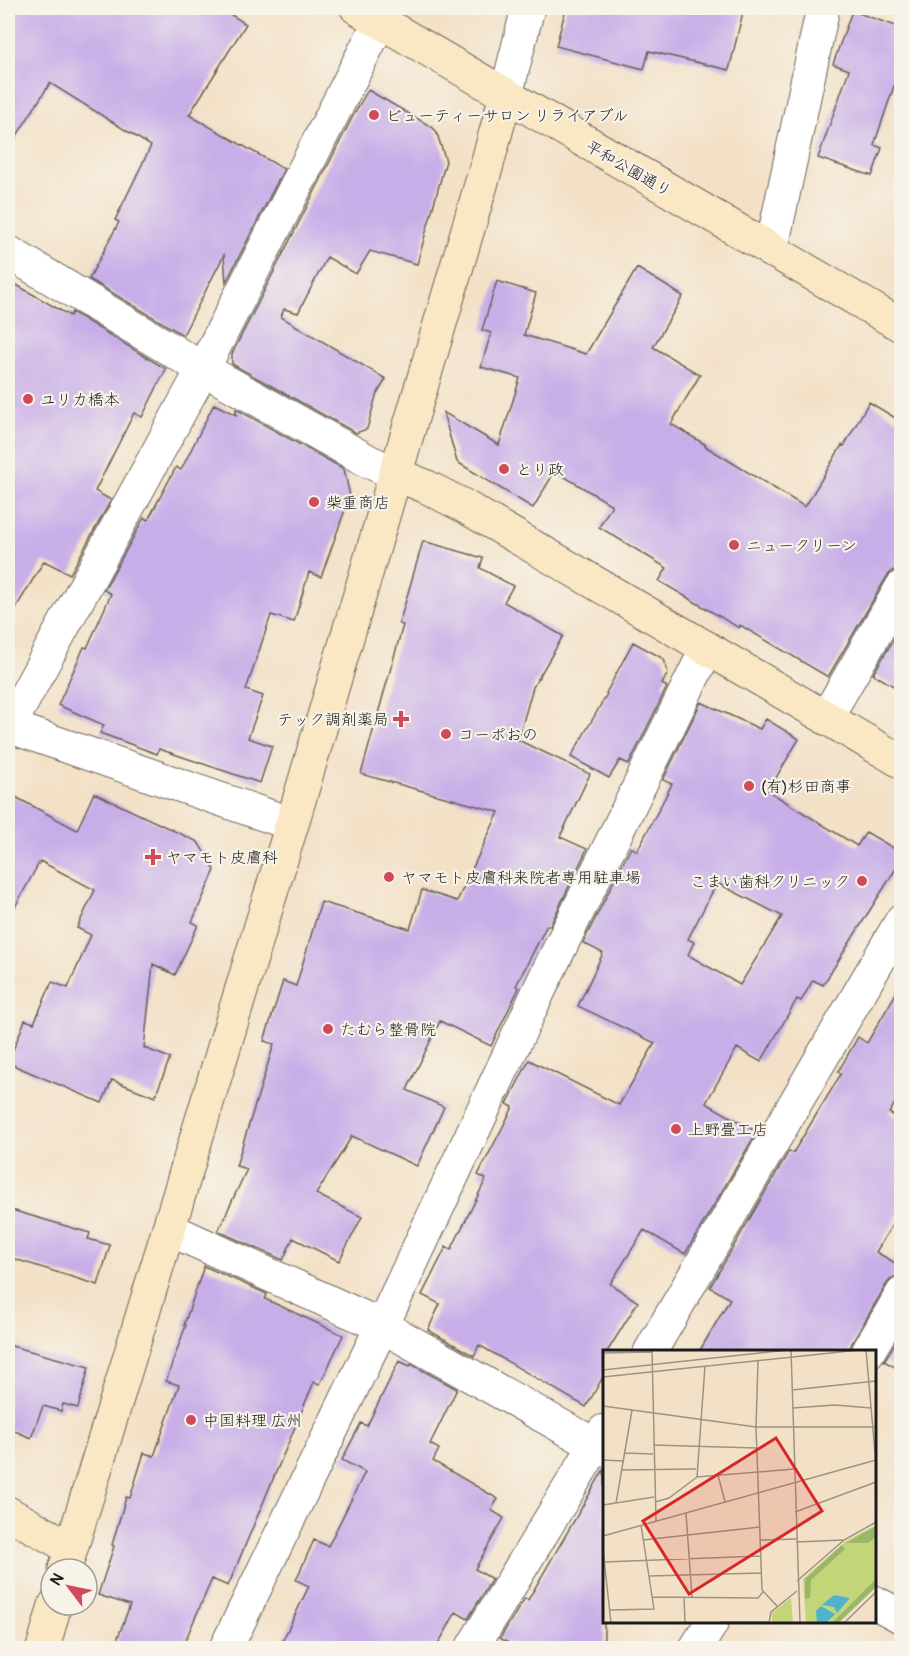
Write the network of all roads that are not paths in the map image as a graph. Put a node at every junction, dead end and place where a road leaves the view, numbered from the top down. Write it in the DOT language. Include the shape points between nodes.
graph roads {
  1 [pos="528,8"];
  2 [pos="823,8"];
  3 [pos="368,14"];
  4 [pos="506,95"];
  5 [pos="771,251"];
  6 [pos="8,252"];
  7 [pos="902,326"];
  8 [pos="203,369"];
  9 [pos="396,474"];
  10 [pos="902,587"];
  11 [pos="707,648"];
  12 [pos="826,718"];
  13 [pos="8,727"];
  14 [pos="902,762"];
  15 [pos="292,824"];
  16 [pos="902,920"];
  17 [pos="169,1229"];
  18 [pos="902,1294"];
  19 [pos="382,1326"];
  20 [pos="651,1350"];
  21 [pos="869,1350"];
  22 [pos="602,1442"];
  23 [pos="8,1513"];
  24 [pos="67,1557"];
  25 [pos="68,1557"];
  26 [pos="876,1603"];
  27 [pos="52,1617"];
  28 [pos="902,1617"];
  29 [pos="711,1623"];
  30 [pos="43,1648"];
  31 [pos="226,1648"];
  32 [pos="472,1648"];
  33 [pos="696,1648"];
  1 -- 4 [label="street"];
  2 -- 5 [label="street"];
  3 -- 4 [label="street, 平和公園通り"];
  3 -- 8 [label="street"];
  4 -- 5 [label="street, 平和公園通り"];
  4 -- 9 [label="street"];
  5 -- 7 [label="street, 平和公園通り"];
  6 -- 8 [label="street"];
  8 -- 9 [label="street"];
  8 -- 13 [label="street"];
  9 -- 11 [label="street" via="462,505"];
  9 -- 15 [label="street"];
  10 -- 12 [label="street"];
  11 -- 12 [label="street"];
  11 -- 19 [label="street" via="544,980"];
  12 -- 14 [label="street"];
  13 -- 15 [label="street"];
  15 -- 17 [label="street"];
  16 -- 20 [label="street"];
  17 -- 19 [label="street"];
  17 -- 25 [label="street"];
  18 -- 21 [label="street"];
  19 -- 22 [label="street"];
  19 -- 31 [label="street"];
  22 -- 32 [label="street"];
  23 -- 24 [label="street"];
  26 -- 28 [label="street"];
  27 -- 30 [label="street"];
  29 -- 33 [label="street"];
}
